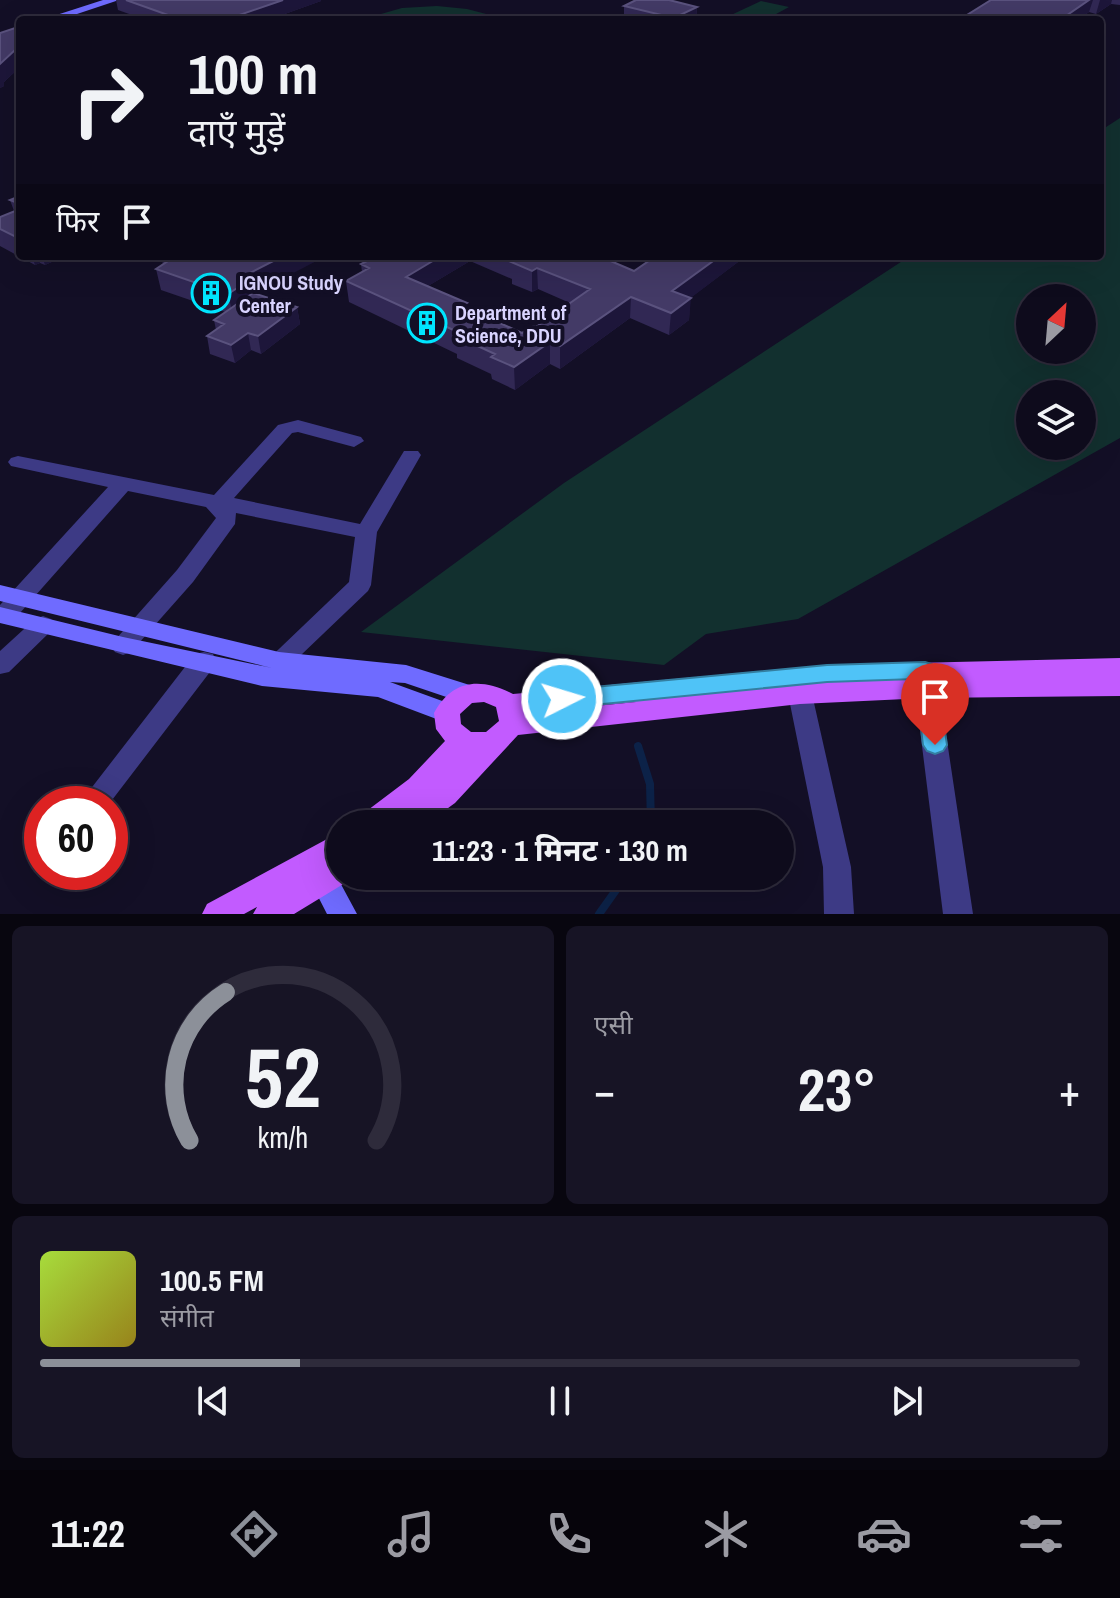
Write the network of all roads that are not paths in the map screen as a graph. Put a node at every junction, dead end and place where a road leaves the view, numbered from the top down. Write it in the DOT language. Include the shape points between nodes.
graph roads {
  1 [pos="114,0"];
  2 [pos="60,16"];
  3 [pos="354,441"];
  4 [pos="411,455"];
  5 [pos="18,462"];
  6 [pos="123,483"];
  7 [pos="219,502"];
  8 [pos="366,532"];
  9 [pos="6,606"];
  10 [pos="43,625"];
  11 [pos="139,628"];
  12 [pos="123,646"];
  13 [pos="204,661"];
  14 [pos="0,665"];
  15 [pos="1120,667"];
  16 [pos="271,669"];
  17 [pos="926,679"];
  18 [pos="1120,686"];
  19 [pos="467,694"];
  20 [pos="800,694"];
  21 [pos="447,713"];
  22 [pos="504,724"];
  23 [pos="461,741"];
  24 [pos="107,786"];
  25 [pos="388,810"];
  26 [pos="424,810"];
  27 [pos="326,871"];
  28 [pos="333,890"];
  29 [pos="231,911"];
  30 [pos="268,914"];
  31 [pos="342,914"];
  32 [pos="839,914"];
  33 [pos="958,914"];
  1 -- 2 [label="main road"];
  3 -- 7 [label="street" via="291,426"];
  4 -- 8 [label="street"];
  5 -- 6 [label="street"];
  6 -- 7 [label="street"];
  6 -- 9 [label="street"];
  7 -- 8 [label="street"];
  7 -- 11 [label="street" via="227,519"];
  8 -- 16 [label="street" via="360,585"];
  9 -- 10 [label="main road"];
  9 -- 11 [label="main road"];
  10 -- 12 [label="main road"];
  10 -- 14 [label="street"];
  11 -- 12 [label="street"];
  11 -- 16 [label="main road"];
  12 -- 13 [label="main road"];
  13 -- 16 [label="main road"];
  13 -- 24 [label="street"];
  15 -- 17 [label="main road"];
  16 -- 19 [label="main road" via="406,674"];
  16 -- 21 [label="main road" via="380,688"];
  17 -- 18 [label="main road"];
  17 -- 20 [label="main road"];
  17 -- 22 [label="main road" via="827,674"];
  17 -- 33 [label="street"];
  19 -- 21 [label="main road"];
  19 -- 22 [label="main road" via="487,692"];
  20 -- 22 [label="main road"];
  20 -- 32 [label="street" via="837,867"];
  21 -- 23 [label="main road" via="449,729"];
  22 -- 23 [label="main road" via="475,745"];
  22 -- 26 [label="main road" via="445,795"];
  23 -- 25 [label="main road"];
  27 -- 29 [label="main road"];
  27 -- 30 [label="main road"];
  28 -- 31 [label="main road"];
}
